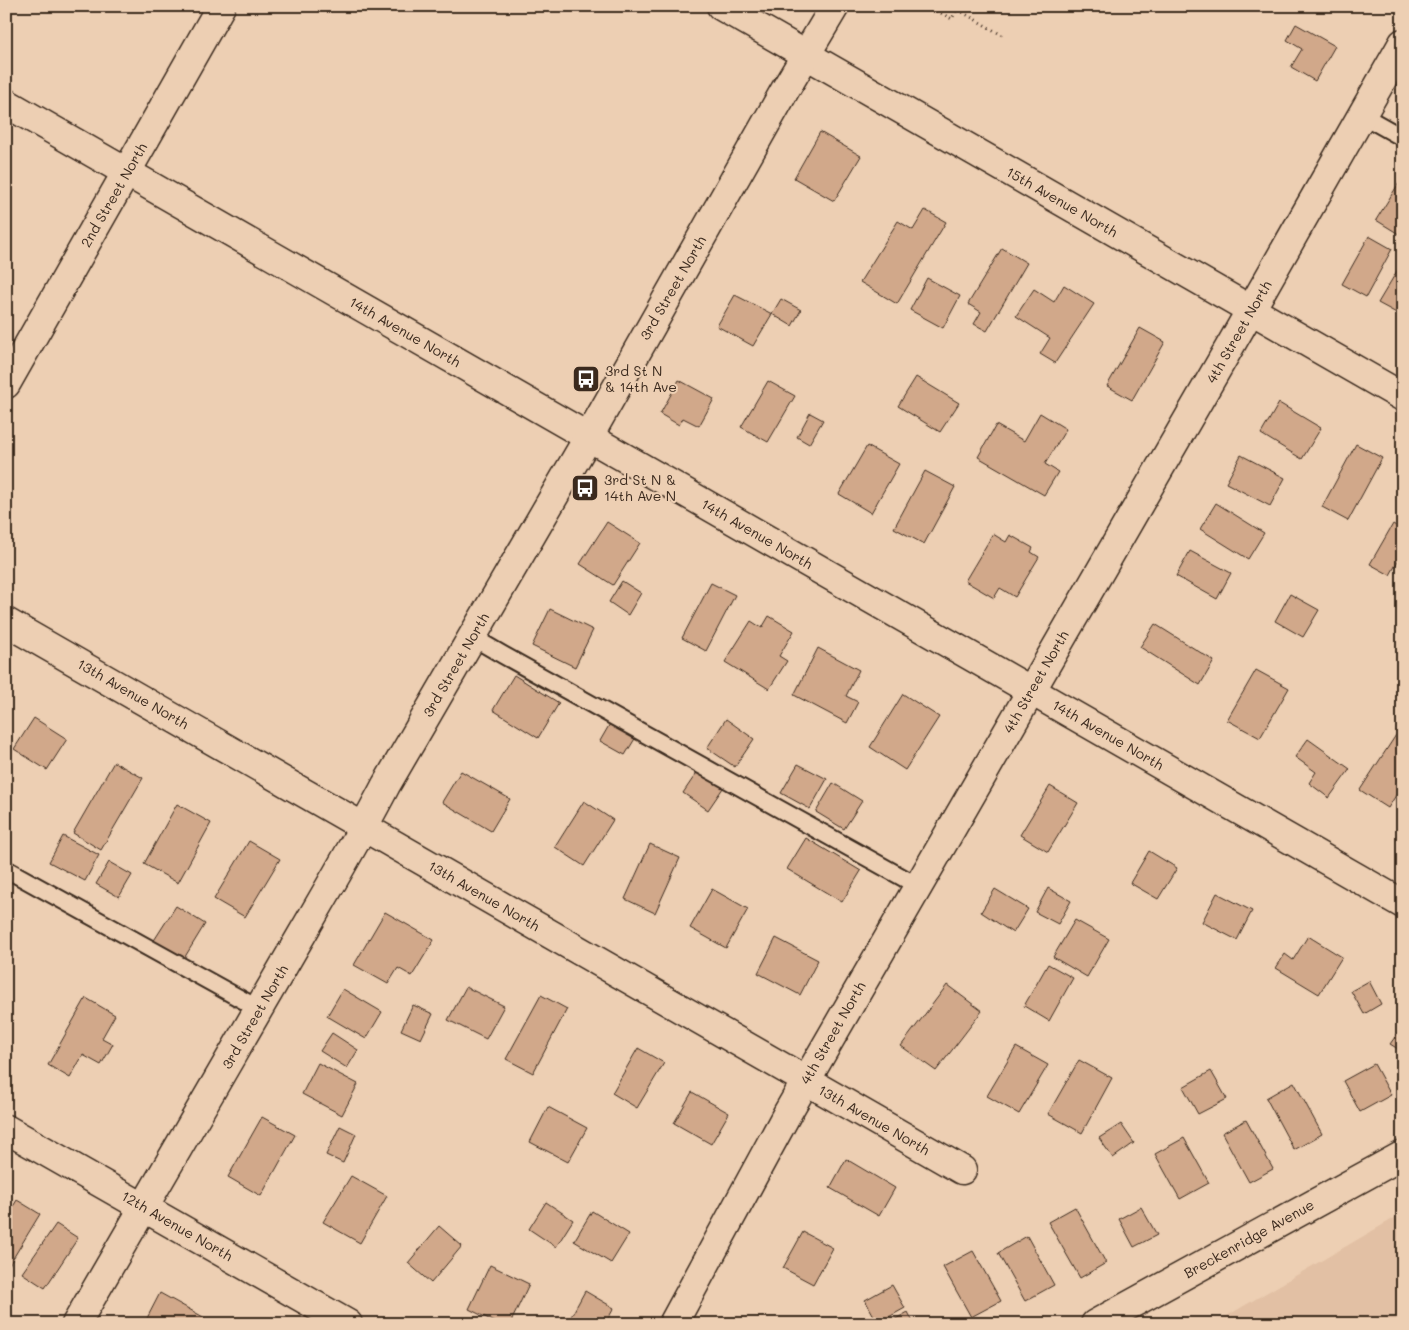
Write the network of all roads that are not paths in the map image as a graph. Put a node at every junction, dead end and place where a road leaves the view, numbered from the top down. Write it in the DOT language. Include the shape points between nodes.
graph roads {
  1 [pos="222,6"];
  2 [pos="721,6"];
  3 [pos="835,6"];
  4 [pos="1403,43"];
  5 [pos="806,56"];
  6 [pos="6,103"];
  7 [pos="1362,115"];
  8 [pos="1403,138"];
  9 [pos="126,172"];
  10 [pos="1251,310"];
  11 [pos="8,377"];
  12 [pos="1403,398"];
  13 [pos="588,438"];
  14 [pos="6,622"];
  15 [pos="472,637"];
  16 [pos="1031,691"];
  17 [pos="364,826"];
  18 [pos="6,869"];
  19 [pos="918,886"];
  20 [pos="1403,904"];
  21 [pos="259,1009"];
  22 [pos="806,1080"];
  23 [pos="6,1129"];
  24 [pos="1403,1155"];
  25 [pos="962,1170"];
  26 [pos="145,1208"];
  27 [pos="76,1324"];
  28 [pos="348,1324"];
  29 [pos="673,1324"];
  30 [pos="1095,1324"];
  1 -- 9 [label="street, 2nd Street North"];
  2 -- 5 [label="street, 15th Avenue North"];
  3 -- 5 [label="street, 3rd Street North"];
  4 -- 7 [label="street, 4th Street North"];
  5 -- 10 [label="street, 15th Avenue North"];
  5 -- 13 [label="street, 3rd Street North"];
  6 -- 9 [label="street, 14th Avenue North"];
  7 -- 8 [label="lane"];
  7 -- 10 [label="street, 4th Street North"];
  9 -- 11 [label="street, 2nd Street North"];
  9 -- 13 [label="street, 14th Avenue North"];
  10 -- 12 [label="street, 15th Avenue North"];
  10 -- 16 [label="street, 4th Street North"];
  13 -- 15 [label="street, 3rd Street North"];
  13 -- 16 [label="street, 14th Avenue North"];
  14 -- 17 [label="street, 13th Avenue North"];
  15 -- 17 [label="street, 3rd Street North"];
  15 -- 19 [label="lane"];
  16 -- 19 [label="street, 4th Street North"];
  16 -- 20 [label="street, 14th Avenue North"];
  17 -- 21 [label="street, 3rd Street North"];
  17 -- 22 [label="street, 13th Avenue North"];
  18 -- 21 [label="lane"];
  19 -- 22 [label="street, 4th Street North"];
  21 -- 26 [label="street, 3rd Street North"];
  22 -- 25 [label="street, 13th Avenue North"];
  22 -- 29 [label="street, 4th Street North"];
  23 -- 26 [label="street, 12th Avenue North"];
  24 -- 30 [label="street, Breckenridge Avenue"];
  26 -- 27 [label="street, 3rd Street North"];
  26 -- 28 [label="street, 12th Avenue North"];
}
